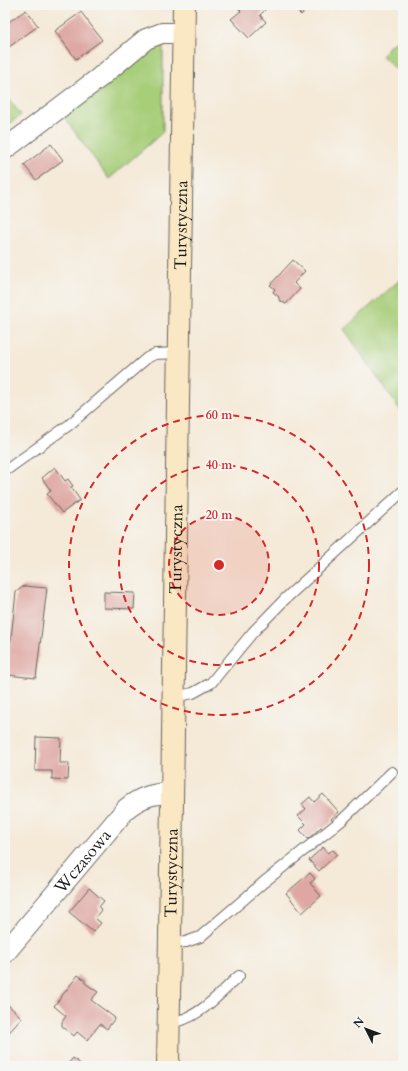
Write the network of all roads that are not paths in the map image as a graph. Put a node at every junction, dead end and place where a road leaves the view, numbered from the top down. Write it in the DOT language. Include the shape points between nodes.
graph roads {
  1 [pos="184,5"];
  2 [pos="184,33"];
  3 [pos="5,149"];
  4 [pos="179,353"];
  5 [pos="5,471"];
  6 [pos="403,491"];
  7 [pos="174,696"];
  8 [pos="392,772"];
  9 [pos="173,793"];
  10 [pos="170,943"];
  11 [pos="5,953"];
  12 [pos="239,976"];
  13 [pos="169,1022"];
  14 [pos="168,1066"];
  1 -- 2 [label="main road, Turystyczna"];
  2 -- 3 [label="street" via="162,33 146,39"];
  2 -- 4 [label="main road, Turystyczna"];
  4 -- 5 [label="lane" via="155,354 147,358 69,425"];
  4 -- 7 [label="main road, Turystyczna"];
  6 -- 7 [label="lane" via="285,599 253,632 211,683 193,693"];
  7 -- 9 [label="main road, Turystyczna"];
  8 -- 10 [label="lane" via="342,820 200,937 186,942"];
  9 -- 10 [label="main road, Turystyczna"];
  9 -- 11 [label="street, Wczasowa" via="148,795 128,808"];
  10 -- 13 [label="main road, Turystyczna"];
  12 -- 13 [label="lane" via="193,1015 177,1022"];
  13 -- 14 [label="main road, Turystyczna"];
}
